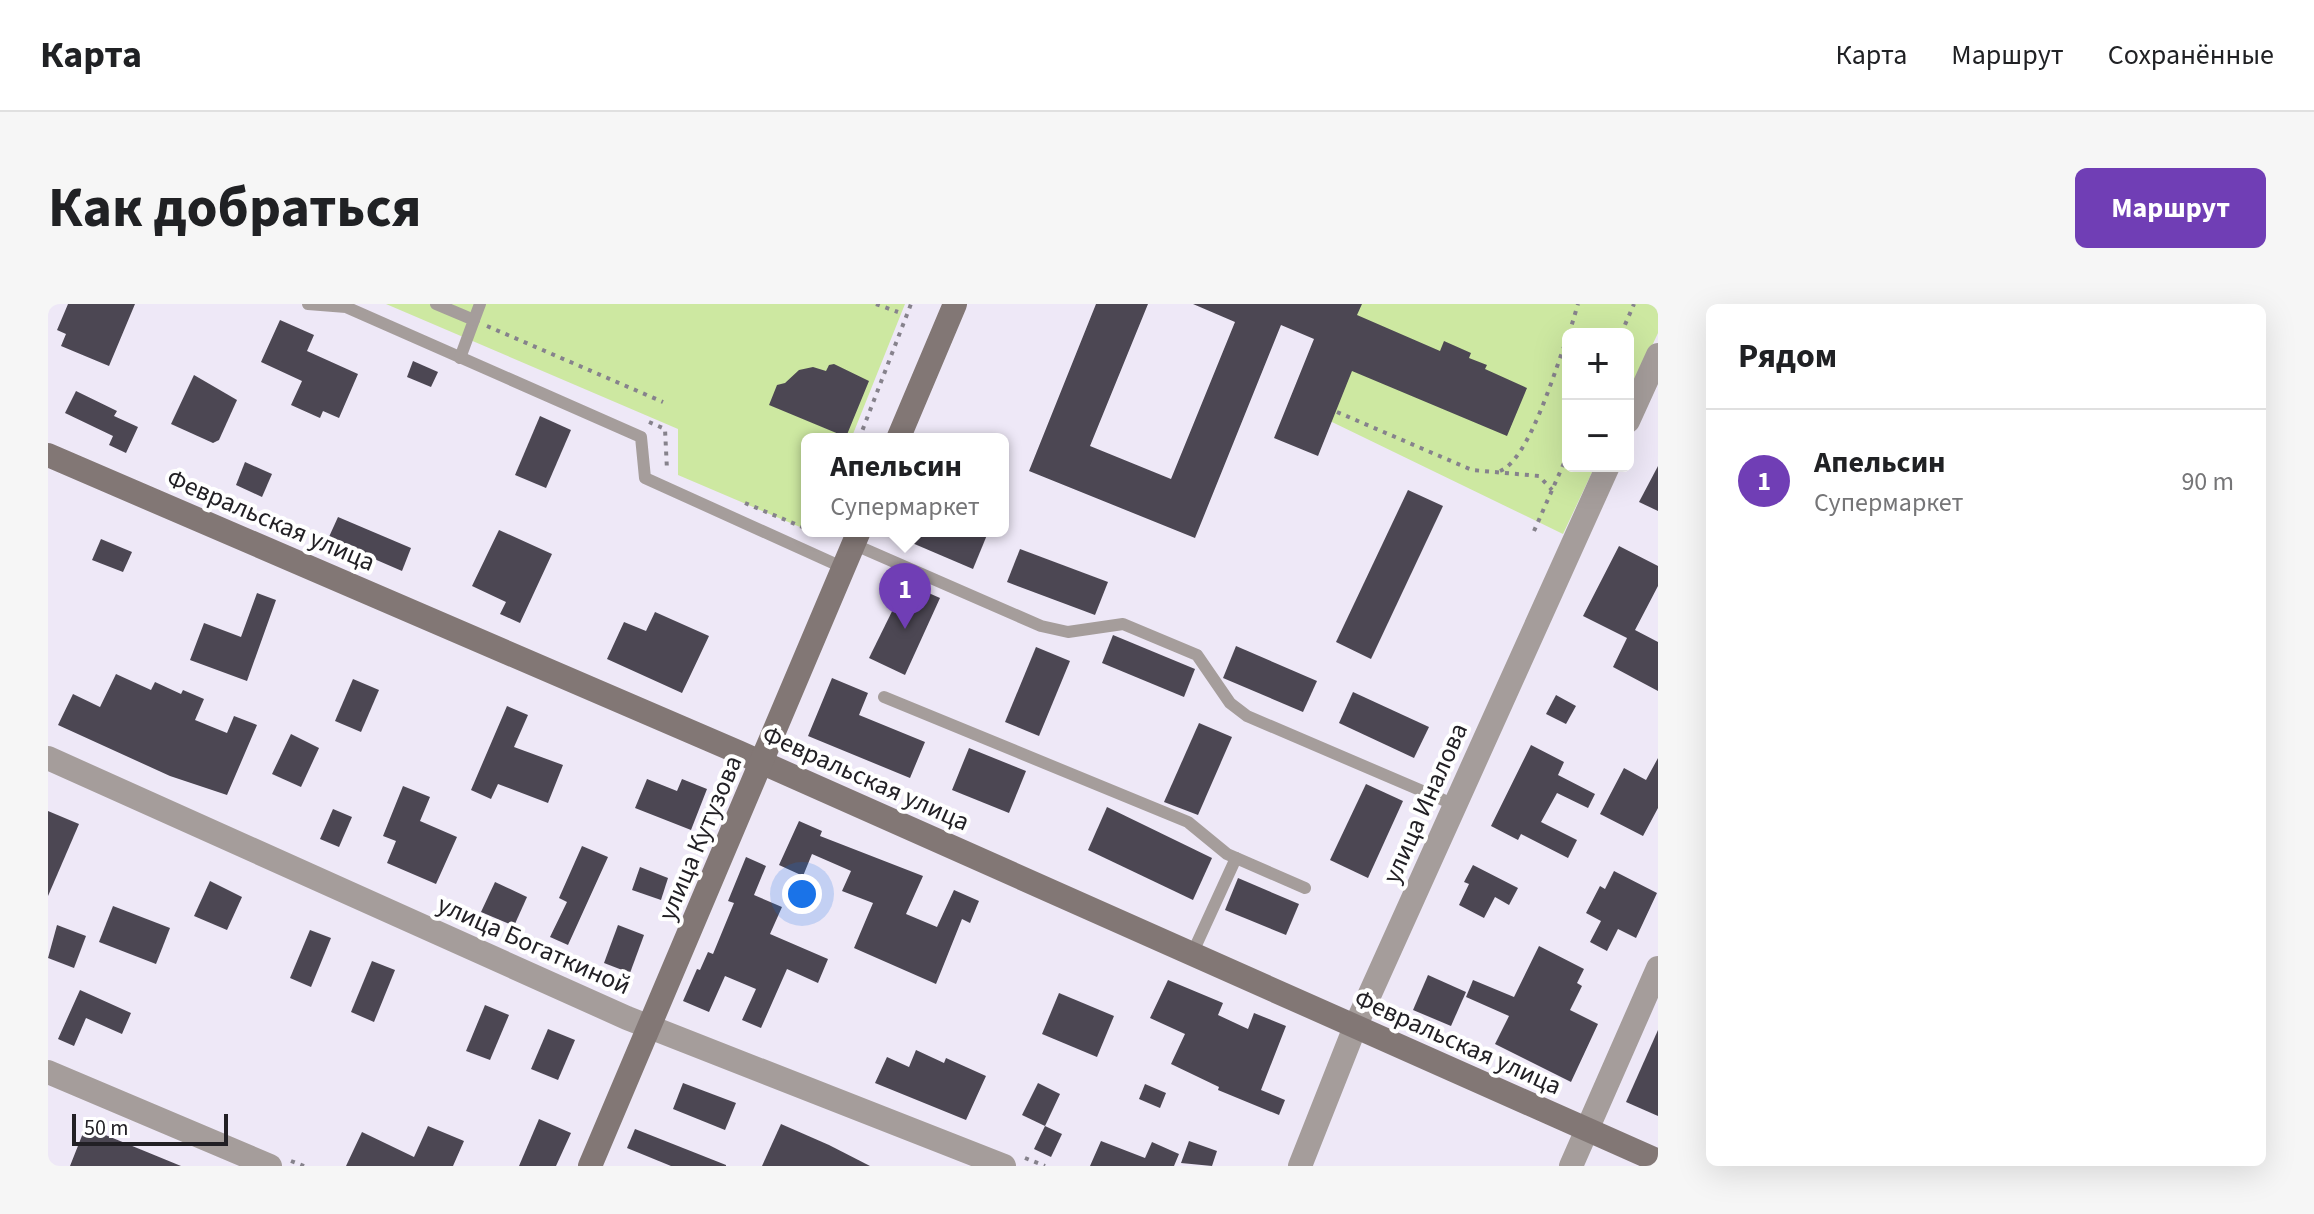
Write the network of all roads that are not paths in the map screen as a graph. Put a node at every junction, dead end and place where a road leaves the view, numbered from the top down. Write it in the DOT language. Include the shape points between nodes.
graph roads {
  1 [pos="308,304"];
  2 [pos="436,304"];
  3 [pos="480,304"];
  4 [pos="955,304"];
  5 [pos="474,320"];
  6 [pos="1658,355"];
  7 [pos="460,358"];
  8 [pos="1634,408"];
  9 [pos="901,433"];
  10 [pos="48,455"];
  11 [pos="1605,472"];
  12 [pos="856,538"];
  13 [pos="844,568"];
  14 [pos="884,697"];
  15 [pos="48,758"];
  16 [pos="762,763"];
  17 [pos="1455,805"];
  18 [pos="1236,858"];
  19 [pos="1305,888"];
  20 [pos="1192,954"];
  21 [pos="1658,968"];
  22 [pos="649,1027"];
  23 [pos="1355,1027"];
  24 [pos="48,1072"];
  25 [pos="1587,1131"];
  26 [pos="1658,1161"];
  27 [pos="270,1166"];
  28 [pos="590,1166"];
  29 [pos="1004,1166"];
  30 [pos="1300,1166"];
  31 [pos="1571,1166"];
  1 -- 7 [label="lane" via="346,307"];
  2 -- 5 [label="lane"];
  3 -- 5 [label="lane"];
  4 -- 9 [label="street"];
  5 -- 7 [label="lane"];
  6 -- 8 [label="street"];
  7 -- 13 [label="lane" via="641,437 645,478"];
  10 -- 16 [label="street, Февральская улица"];
  11 -- 17 [label="street, улица Иналова"];
  12 -- 13 [label="street, улица Кутузова"];
  12 -- 17 [label="lane" via="1041,626 1068,632 1123,624 1197,655 1230,703 1247,716"];
  13 -- 16 [label="street, улица Кутузова"];
  14 -- 18 [label="lane" via="1188,822"];
  15 -- 22 [label="street, улица Богаткиной"];
  16 -- 20 [label="street, Февральская улица"];
  16 -- 22 [label="street, улица Кутузова"];
  17 -- 23 [label="street, улица Иналова"];
  18 -- 19 [label="lane"];
  18 -- 20 [label="lane"];
  20 -- 23 [label="street, Февральская улица"];
  21 -- 25 [label="street"];
  22 -- 28 [label="street, улица Кутузова"];
  22 -- 29 [label="street, улица Богаткиной"];
  23 -- 25 [label="street, Февральская улица"];
  23 -- 30 [label="street, улица Иналова"];
  24 -- 27 [label="street"];
  25 -- 26 [label="street, Февральская улица"];
  25 -- 31 [label="street"];
}
